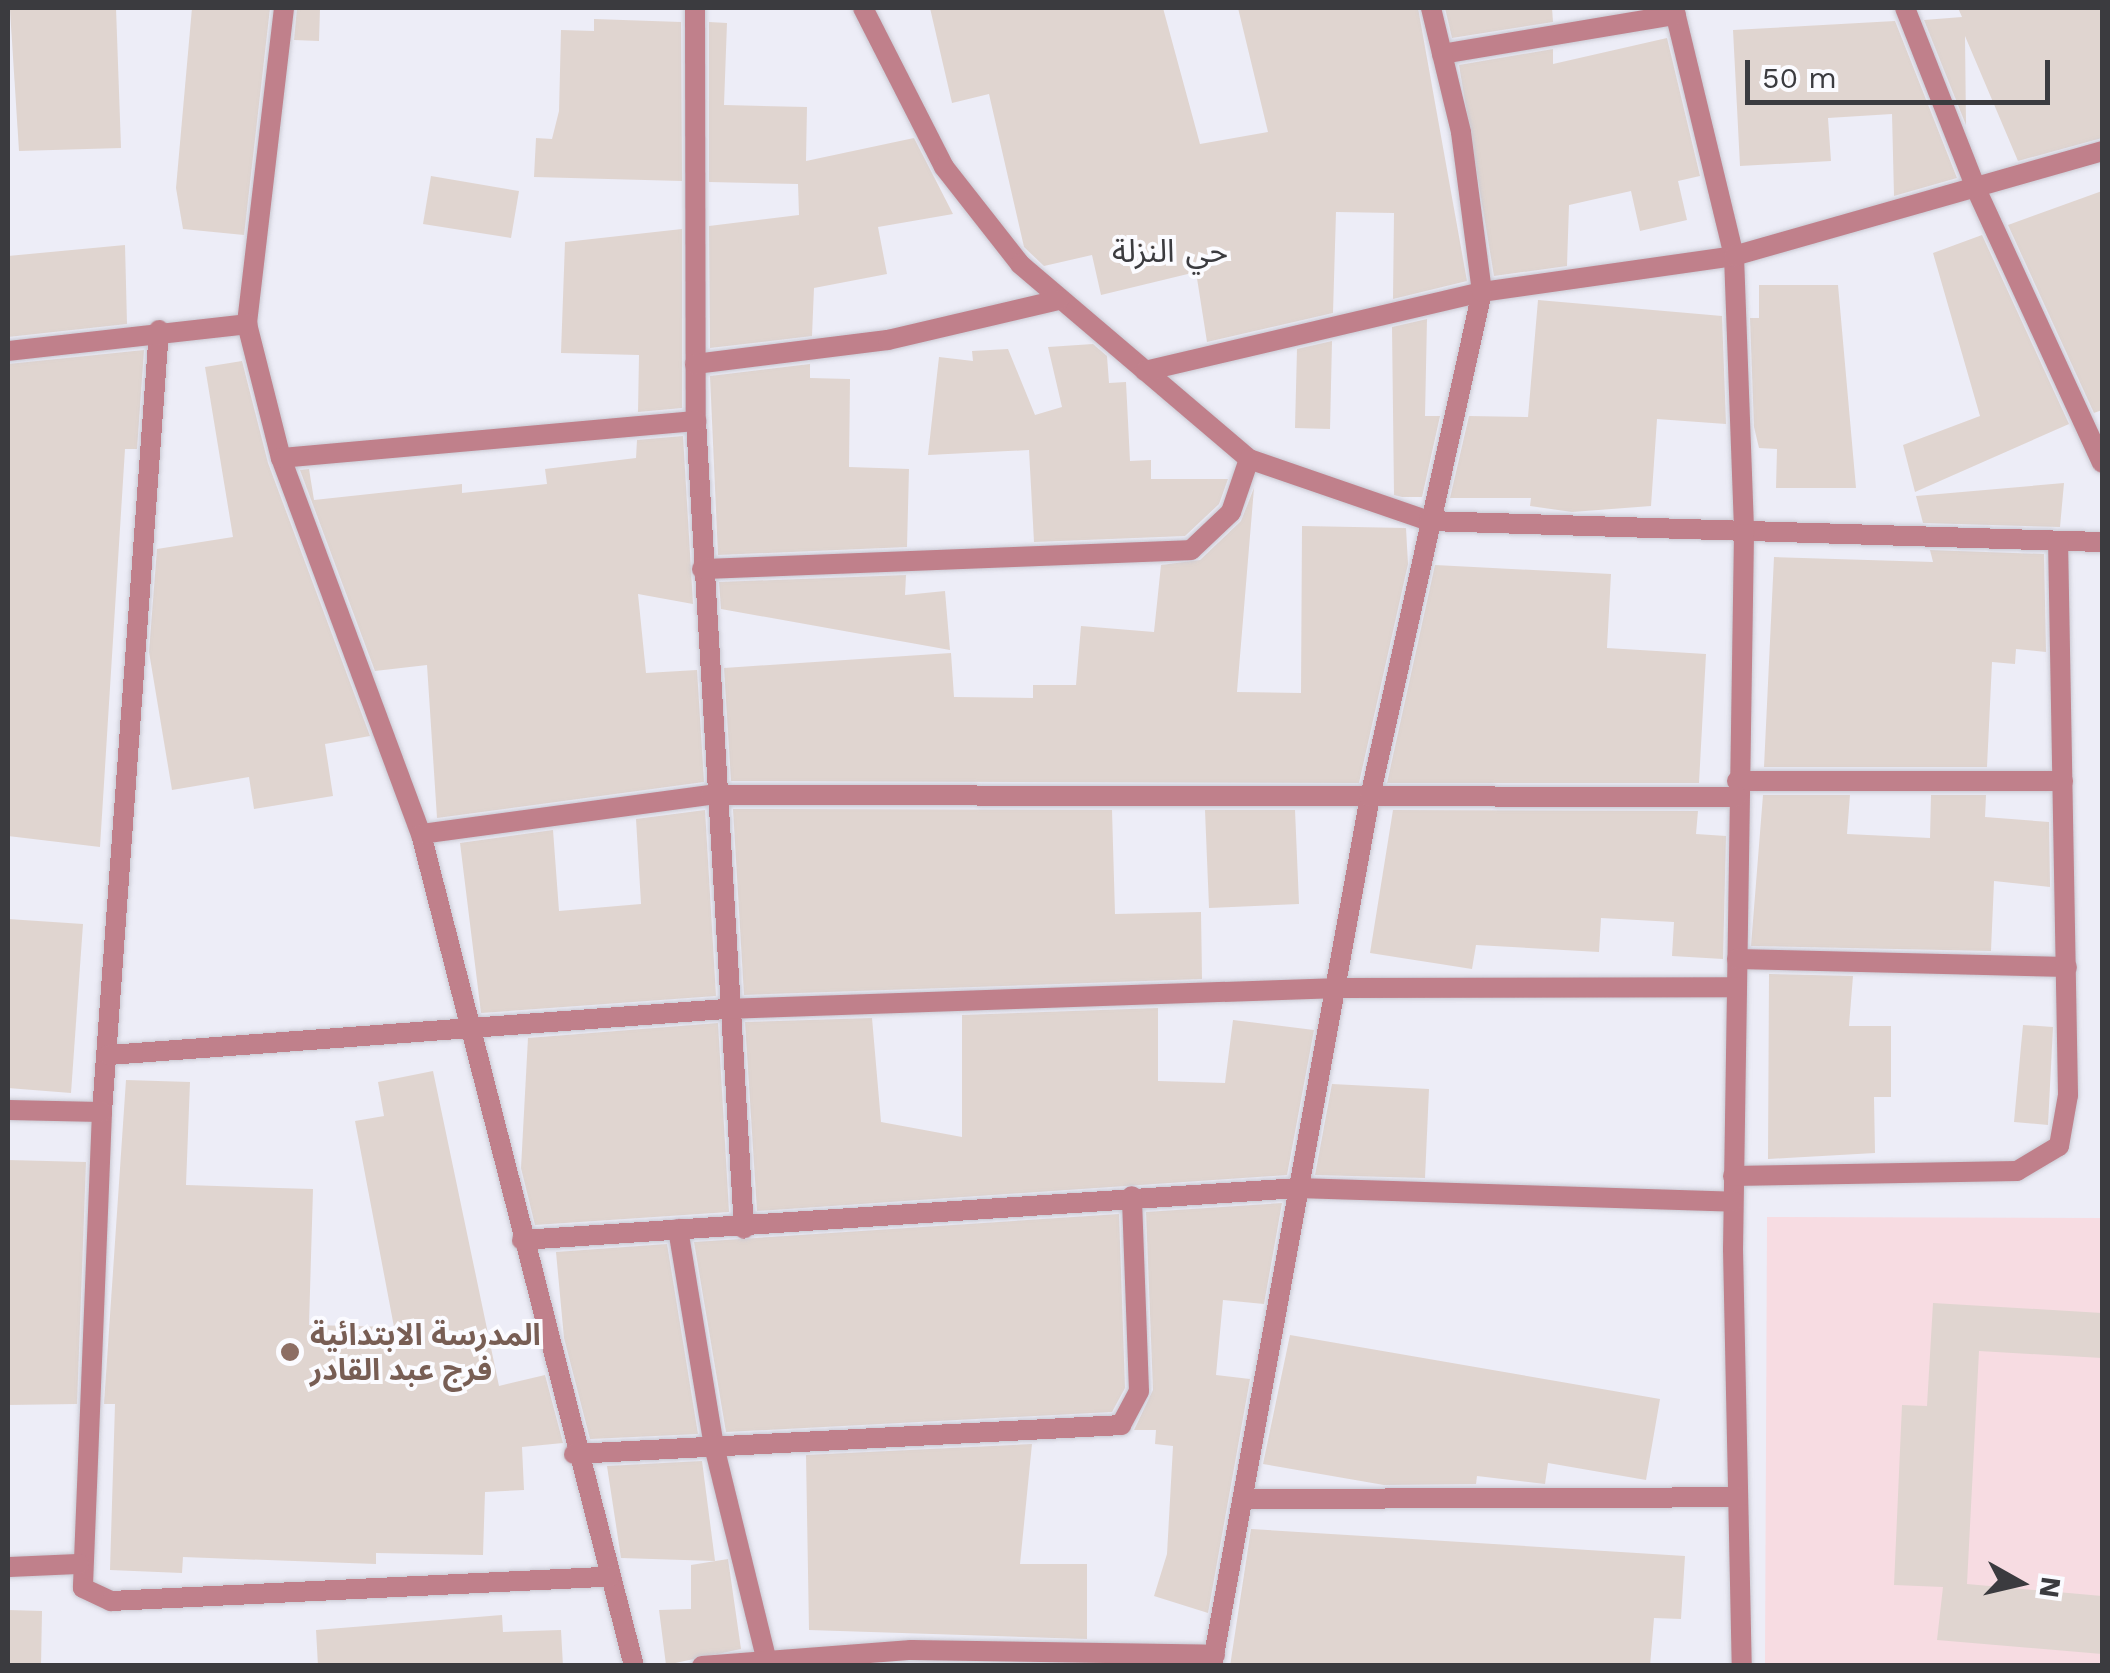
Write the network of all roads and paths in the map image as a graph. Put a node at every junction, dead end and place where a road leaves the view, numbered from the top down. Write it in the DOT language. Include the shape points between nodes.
graph roads {
  1 [pos="284,8"];
  2 [pos="694,8"];
  3 [pos="863,8"];
  4 [pos="1432,8"];
  5 [pos="1905,8"];
  6 [pos="1675,11"];
  7 [pos="1442,54"];
  8 [pos="2102,150"];
  9 [pos="1976,191"];
  10 [pos="1734,256"];
  11 [pos="1482,292"];
  12 [pos="1058,300"];
  13 [pos="248,324"];
  14 [pos="159,330"];
  15 [pos="8,351"];
  16 [pos="695,364"];
  17 [pos="1145,371"];
  18 [pos="696,422"];
  19 [pos="281,458"];
  20 [pos="1248,460"];
  21 [pos="2102,463"];
  22 [pos="1429,521"];
  23 [pos="1744,534"];
  24 [pos="2058,541"];
  25 [pos="2102,542"];
  26 [pos="702,569"];
  27 [pos="2063,780"];
  28 [pos="1737,789"];
  29 [pos="712,795"];
  30 [pos="1370,797"];
  31 [pos="421,834"];
  32 [pos="1736,959"];
  33 [pos="2066,967"];
  34 [pos="1737,987"];
  35 [pos="1340,988"];
  36 [pos="724,1009"];
  37 [pos="476,1029"];
  38 [pos="109,1056"];
  39 [pos="8,1110"];
  40 [pos="102,1112"];
  41 [pos="1734,1176"];
  42 [pos="1299,1188"];
  43 [pos="1132,1196"];
  44 [pos="1733,1202"];
  45 [pos="678,1229"];
  46 [pos="744,1229"];
  47 [pos="522,1240"];
  48 [pos="714,1446"];
  49 [pos="574,1454"];
  50 [pos="1738,1497"];
  51 [pos="1243,1499"];
  52 [pos="79,1564"];
  53 [pos="8,1567"];
  54 [pos="609,1577"];
  55 [pos="1214,1660"];
  56 [pos="768,1661"];
  57 [pos="634,1666"];
  58 [pos="702,1666"];
  59 [pos="1742,1666"];
  1 -- 13 [label="street"];
  2 -- 16 [label="street"];
  3 -- 12 [label="street" via="944,167"];
  4 -- 7 [label="street"];
  5 -- 9 [label="street"];
  6 -- 7 [label="street"];
  6 -- 10 [label="street"];
  7 -- 11 [label="street"];
  8 -- 9 [label="street"];
  9 -- 10 [label="street"];
  9 -- 21 [label="street"];
  10 -- 11 [label="street"];
  10 -- 23 [label="street"];
  11 -- 17 [label="street"];
  11 -- 22 [label="street"];
  12 -- 16 [label="street" via="888,340"];
  12 -- 17 [label="street"];
  13 -- 14 [label="street"];
  13 -- 19 [label="street"];
  14 -- 15 [label="street"];
  14 -- 38 [label="street"];
  16 -- 18 [label="street"];
  17 -- 20 [label="street"];
  18 -- 19 [label="street"];
  18 -- 26 [label="street"];
  19 -- 31 [label="street"];
  20 -- 22 [label="street"];
  20 -- 26 [label="street" via="1231,512 1191,550"];
  22 -- 23 [label="street"];
  22 -- 30 [label="street"];
  23 -- 24 [label="street"];
  23 -- 28 [label="street"];
  24 -- 25 [label="street"];
  24 -- 27 [label="street"];
  26 -- 29 [label="street"];
  27 -- 28 [label="street"];
  27 -- 33 [label="street"];
  28 -- 30 [label="street"];
  28 -- 32 [label="street"];
  29 -- 30 [label="street"];
  29 -- 31 [label="street"];
  29 -- 36 [label="street"];
  30 -- 35 [label="street"];
  31 -- 37 [label="street"];
  32 -- 33 [label="street"];
  32 -- 34 [label="street"];
  33 -- 41 [label="street" via="2068,1095 2058,1146 2043,1162 2017,1171"];
  34 -- 35 [label="street"];
  34 -- 41 [label="street"];
  35 -- 36 [label="street"];
  35 -- 42 [label="street"];
  36 -- 37 [label="street"];
  36 -- 46 [label="street"];
  37 -- 38 [label="street"];
  37 -- 47 [label="street"];
  38 -- 40 [label="street"];
  39 -- 40 [label="street"];
  40 -- 52 [label="street"];
  41 -- 44 [label="street"];
  42 -- 43 [label="street"];
  42 -- 44 [label="street"];
  42 -- 51 [label="street"];
  43 -- 46 [label="street"];
  43 -- 48 [label="street" via="1139,1391 1121,1425"];
  44 -- 50 [label="street"];
  45 -- 46 [label="street"];
  45 -- 47 [label="street"];
  45 -- 48 [label="street"];
  47 -- 49 [label="street"];
  48 -- 49 [label="street"];
  48 -- 56 [label="street"];
  49 -- 54 [label="street"];
  50 -- 51 [label="street"];
  50 -- 59 [label="street"];
  51 -- 55 [label="street"];
  52 -- 53 [label="street"];
  52 -- 54 [label="street" via="83,1588 111,1601"];
  54 -- 57 [label="street"];
  55 -- 56 [label="street"];
  56 -- 58 [label="street"];
}
